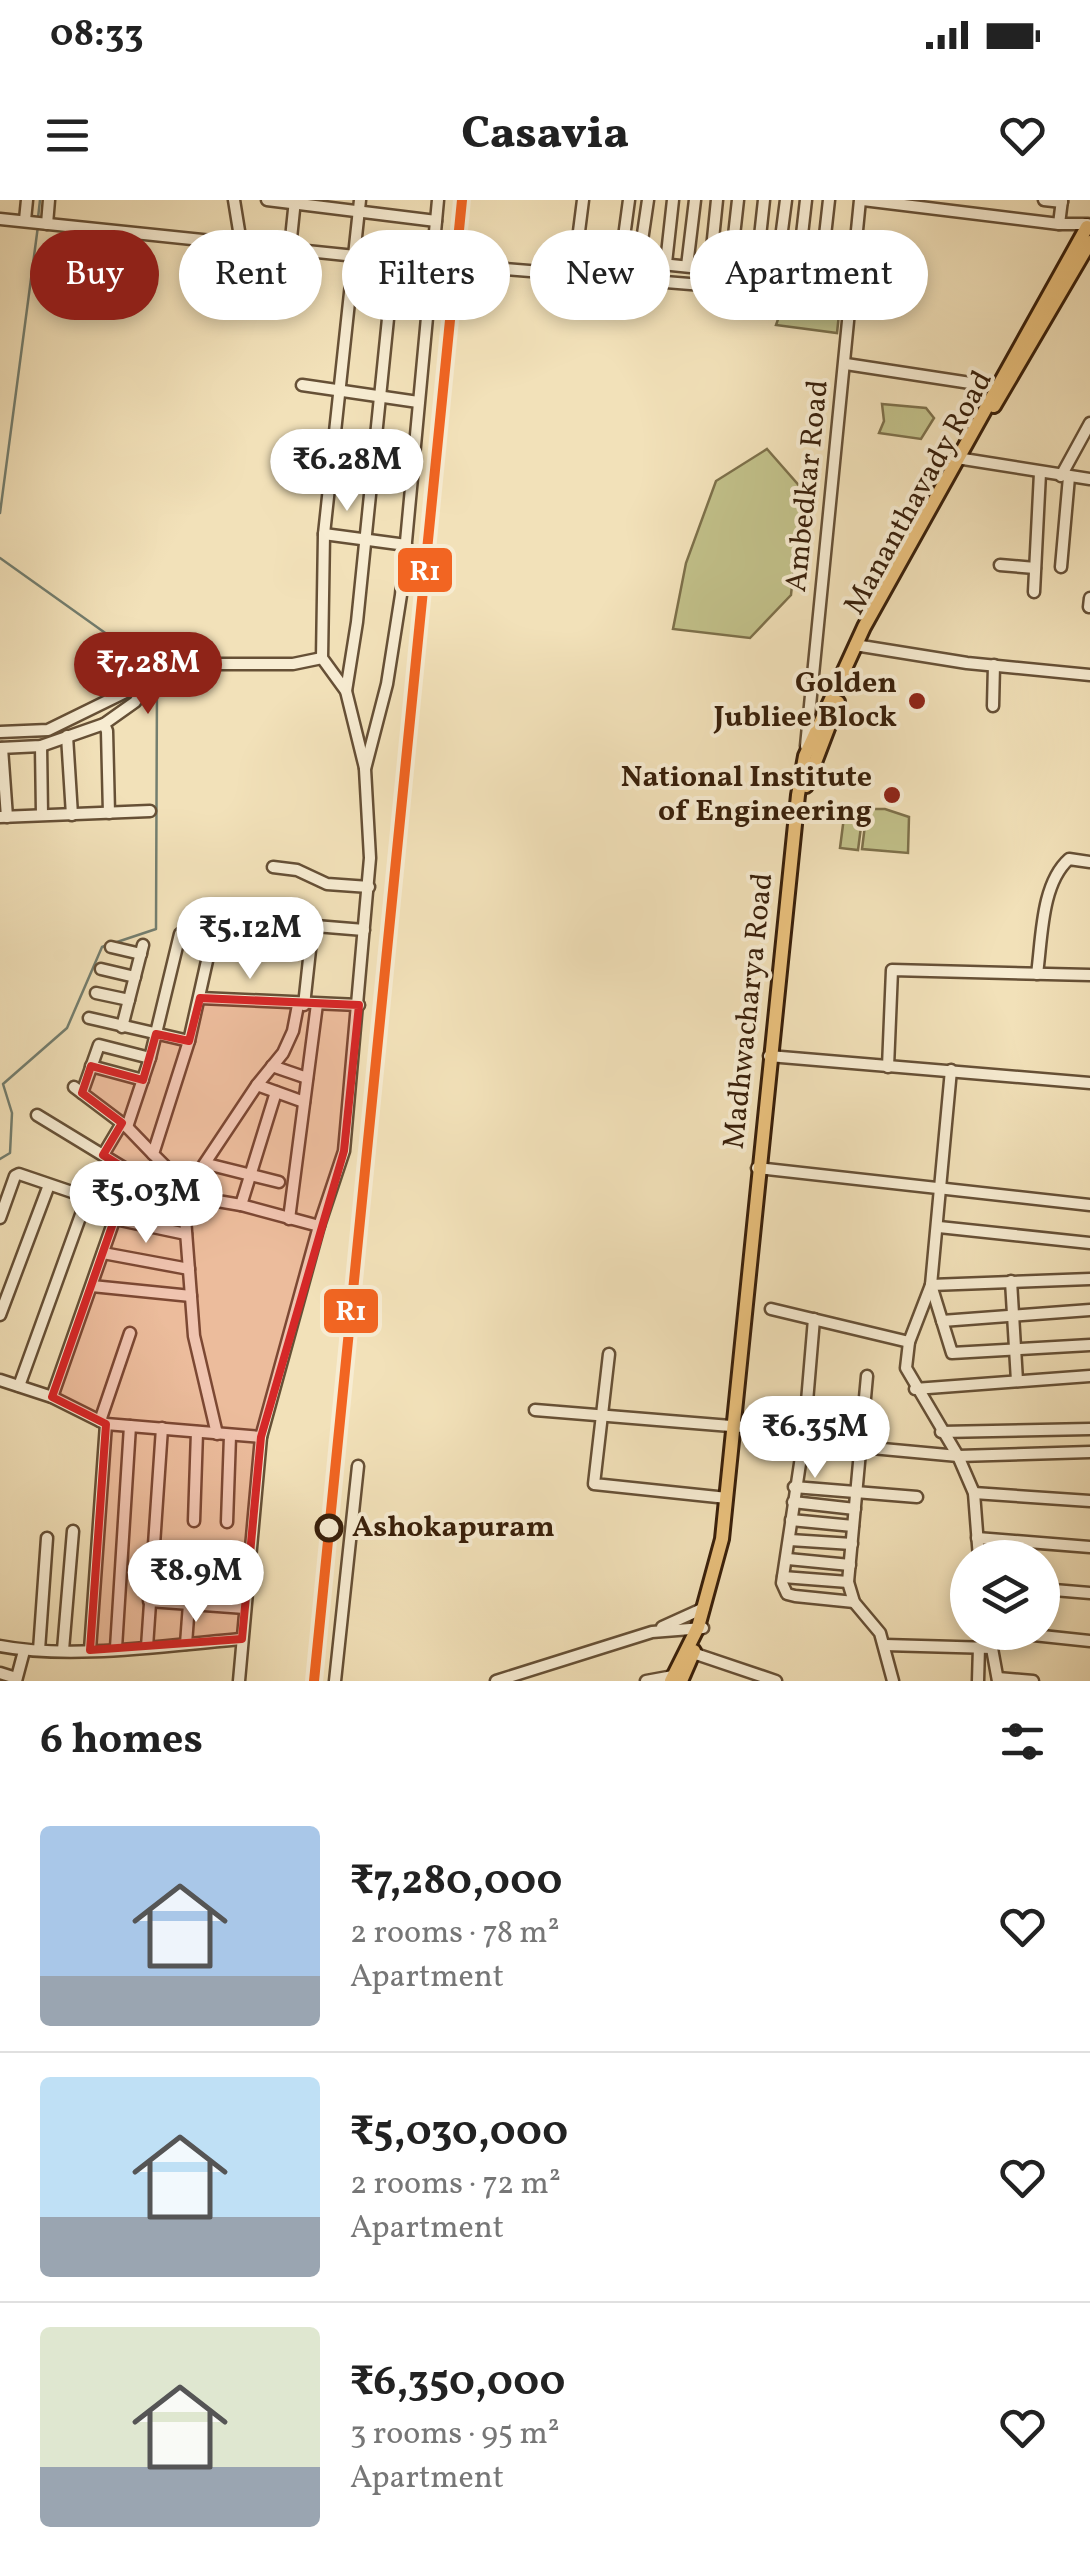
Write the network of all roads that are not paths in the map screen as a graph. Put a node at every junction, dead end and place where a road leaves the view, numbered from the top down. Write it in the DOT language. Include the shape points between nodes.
graph roads {
  1 [pos="27,200"];
  2 [pos="49,200"];
  3 [pos="234,200"];
  4 [pos="267,200"];
  5 [pos="438,200"];
  6 [pos="583,200"];
  7 [pos="628,200"];
  8 [pos="648,200"];
  9 [pos="673,200"];
  10 [pos="696,200"];
  11 [pos="718,200"];
  12 [pos="738,200"];
  13 [pos="764,200"];
  14 [pos="786,200"];
  15 [pos="806,200"];
  16 [pos="829,200"];
  17 [pos="862,200"];
  18 [pos="1044,200"];
  19 [pos="294,201"];
  20 [pos="1062,201"];
  21 [pos="360,206"];
  22 [pos="964,206"];
  23 [pos="436,220"];
  24 [pos="0,222"];
  25 [pos="26,222"];
  26 [pos="44,224"];
  27 [pos="1059,224"];
  28 [pos="1089,225"];
  29 [pos="239,230"];
  30 [pos="292,230"];
  31 [pos="435,230"];
  32 [pos="579,230"];
  33 [pos="624,230"];
  34 [pos="644,230"];
  35 [pos="670,230"];
  36 [pos="714,230"];
  37 [pos="735,230"];
  38 [pos="761,230"];
  39 [pos="782,230"];
  40 [pos="803,230"];
  41 [pos="826,230"];
  42 [pos="858,230"];
  43 [pos="179,237"];
  44 [pos="1090,242"];
  45 [pos="670,264"];
  46 [pos="687,266"];
  47 [pos="690,266"];
  48 [pos="510,269"];
  49 [pos="690,284"];
  50 [pos="349,320"];
  51 [pos="387,320"];
  52 [pos="426,320"];
  53 [pos="849,320"];
  54 [pos="846,364"];
  55 [pos="302,386"];
  56 [pos="1001,388"];
  57 [pos="342,392"];
  58 [pos="378,397"];
  59 [pos="418,402"];
  60 [pos="1089,428"];
  61 [pos="1075,450"];
  62 [pos="1090,452"];
  63 [pos="960,459"];
  64 [pos="1040,473"];
  65 [pos="1065,476"];
  66 [pos="1090,478"];
  67 [pos="324,534"];
  68 [pos="363,540"];
  69 [pos="406,545"];
  70 [pos="1000,565"];
  71 [pos="1062,567"];
  72 [pos="1035,568"];
  73 [pos="1034,592"];
  74 [pos="1090,598"];
  75 [pos="1089,607"];
  76 [pos="859,646"];
  77 [pos="322,658"];
  78 [pos="994,666"];
  79 [pos="1090,674"];
  80 [pos="144,683"];
  81 [pos="346,691"];
  82 [pos="992,706"];
  83 [pos="104,724"];
  84 [pos="0,732"];
  85 [pos="67,736"];
  86 [pos="41,746"];
  87 [pos="1,748"];
  88 [pos="805,756"];
  89 [pos="365,769"];
  90 [pos="809,776"];
  91 [pos="150,811"];
  92 [pos="110,813"];
  93 [pos="42,814"];
  94 [pos="72,815"];
  95 [pos="4,817"];
  96 [pos="1090,862"];
  97 [pos="273,867"];
  98 [pos="368,887"];
  99 [pos="219,918"];
  100 [pos="364,930"];
  101 [pos="180,934"];
  102 [pos="310,941"];
  103 [pos="211,943"];
  104 [pos="111,947"];
  105 [pos="101,969"];
  106 [pos="1037,974"];
  107 [pos="1090,976"];
  108 [pos="135,977"];
  109 [pos="96,993"];
  110 [pos="200,998"];
  111 [pos="129,1000"];
  112 [pos="300,1004"];
  113 [pos="317,1004"];
  114 [pos="358,1005"];
  115 [pos="89,1018"];
  116 [pos="122,1027"];
  117 [pos="156,1034"];
  118 [pos="189,1041"];
  119 [pos="773,1057"];
  120 [pos="150,1058"];
  121 [pos="91,1066"];
  122 [pos="272,1066"];
  123 [pos="888,1066"];
  124 [pos="951,1070"];
  125 [pos="306,1078"];
  126 [pos="143,1080"];
  127 [pos="1090,1083"];
  128 [pos="257,1086"];
  129 [pos="276,1092"];
  130 [pos="304,1102"];
  131 [pos="36,1115"];
  132 [pos="124,1125"];
  133 [pos="153,1154"];
  134 [pos="103,1156"];
  135 [pos="207,1164"];
  136 [pos="762,1169"];
  137 [pos="250,1174"];
  138 [pos="279,1182"];
  139 [pos="48,1184"];
  140 [pos="125,1190"];
  141 [pos="942,1190"];
  142 [pos="188,1195"];
  143 [pos="88,1198"];
  144 [pos="241,1205"];
  145 [pos="1090,1205"];
  146 [pos="117,1213"];
  147 [pos="0,1218"];
  148 [pos="289,1218"];
  149 [pos="318,1226"];
  150 [pos="939,1227"];
  151 [pos="186,1234"];
  152 [pos="1090,1243"];
  153 [pos="103,1253"];
  154 [pos="189,1269"];
  155 [pos="1090,1279"];
  156 [pos="1011,1282"];
  157 [pos="931,1285"];
  158 [pos="92,1286"];
  159 [pos="191,1296"];
  160 [pos="771,1309"];
  161 [pos="1090,1310"];
  162 [pos="1013,1314"];
  163 [pos="0,1315"];
  164 [pos="814,1319"];
  165 [pos="942,1321"];
  166 [pos="130,1333"];
  167 [pos="910,1342"];
  168 [pos="1090,1344"];
  169 [pos="1015,1348"];
  170 [pos="609,1354"];
  171 [pos="867,1376"];
  172 [pos="1090,1376"];
  173 [pos="0,1380"];
  174 [pos="1018,1381"];
  175 [pos="18,1386"];
  176 [pos="916,1389"];
  177 [pos="52,1397"];
  178 [pos="535,1410"];
  179 [pos="603,1416"];
  180 [pos="103,1422"];
  181 [pos="130,1426"];
  182 [pos="739,1426"];
  183 [pos="162,1428"];
  184 [pos="1090,1429"];
  185 [pos="197,1432"];
  186 [pos="941,1432"];
  187 [pos="217,1434"];
  188 [pos="230,1436"];
  189 [pos="261,1437"];
  190 [pos="804,1437"];
  191 [pos="860,1448"];
  192 [pos="1090,1452"];
  193 [pos="958,1456"];
  194 [pos="358,1466"];
  195 [pos="794,1487"];
  196 [pos="856,1491"];
  197 [pos="974,1493"];
  198 [pos="917,1497"];
  199 [pos="727,1498"];
  200 [pos="1090,1501"];
  201 [pos="793,1502"];
  202 [pos="855,1509"];
  203 [pos="792,1520"];
  204 [pos="194,1521"];
  205 [pos="227,1522"];
  206 [pos="853,1526"];
  207 [pos="73,1531"];
  208 [pos="47,1538"];
  209 [pos="977,1538"];
  210 [pos="790,1540"];
  211 [pos="852,1544"];
  212 [pos="1090,1547"];
  213 [pos="788,1559"];
  214 [pos="150,1565"];
  215 [pos="850,1565"];
  216 [pos="248,1572"];
  217 [pos="783,1577"];
  218 [pos="848,1582"];
  219 [pos="1060,1590"];
  220 [pos="1090,1593"];
  221 [pos="149,1602"];
  222 [pos="854,1602"];
  223 [pos="189,1604"];
  224 [pos="245,1608"];
  225 [pos="704,1608"];
  226 [pos="701,1627"];
  227 [pos="652,1632"];
  228 [pos="1060,1637"];
  229 [pos="242,1639"];
  230 [pos="1090,1640"];
  231 [pos="186,1644"];
  232 [pos="885,1645"];
  233 [pos="0,1646"];
  234 [pos="950,1647"];
  235 [pos="116,1648"];
  236 [pos="147,1648"];
  237 [pos="24,1650"];
  238 [pos="38,1650"];
  239 [pos="63,1650"];
  240 [pos="90,1650"];
  241 [pos="979,1650"];
  242 [pos="992,1650"];
  243 [pos="689,1651"];
  244 [pos="0,1673"];
  245 [pos="675,1679"];
  246 [pos="16,1680"];
  247 [pos="998,1680"];
  248 [pos="239,1681"];
  249 [pos="335,1681"];
  250 [pos="496,1681"];
  251 [pos="646,1681"];
  252 [pos="776,1681"];
  253 [pos="893,1681"];
  254 [pos="978,1681"];
  255 [pos="1033,1681"];
  1 -- 25 [label="street"];
  2 -- 26 [label="street"];
  3 -- 29 [label="street"];
  4 -- 19 [label="street"];
  5 -- 23 [label="street"];
  6 -- 32 [label="street"];
  7 -- 33 [label="street"];
  8 -- 34 [label="street"];
  9 -- 35 [label="street"];
  10 -- 46 [label="street"];
  11 -- 36 [label="street"];
  12 -- 37 [label="street"];
  13 -- 38 [label="street"];
  14 -- 39 [label="street"];
  15 -- 40 [label="street"];
  16 -- 41 [label="street"];
  17 -- 22 [label="street"];
  17 -- 42 [label="street, Ambedkar Road"];
  18 -- 20 [label="street"];
  19 -- 21 [label="street"];
  19 -- 30 [label="street"];
  20 -- 27 [label="street"];
  21 -- 23 [label="street"];
  22 -- 27 [label="street"];
  23 -- 31 [label="street"];
  24 -- 25 [label="street"];
  25 -- 26 [label="street"];
  26 -- 43 [label="street"];
  27 -- 28 [label="street"];
  28 -- 56 [label="main road"];
  44 -- 56 [label="main road, Mananthavady Road"];
  45 -- 46 [label="street"];
  46 -- 47 [label="street"];
  48 -- 49 [label="street"];
  50 -- 57 [label="street"];
  51 -- 58 [label="street"];
  52 -- 59 [label="street"];
  53 -- 54 [label="street, Ambedkar Road"];
  54 -- 56 [label="street"];
  54 -- 88 [label="street, Ambedkar Road"];
  55 -- 57 [label="street"];
  56 -- 63 [label="main road, Mananthavady Road"];
  57 -- 58 [label="street"];
  57 -- 67 [label="street"];
  58 -- 59 [label="street"];
  58 -- 68 [label="street"];
  59 -- 69 [label="street"];
  60 -- 61 [label="street"];
  61 -- 62 [label="street"];
  61 -- 65 [label="street"];
  63 -- 64 [label="street"];
  63 -- 76 [label="main road, Mananthavady Road"];
  64 -- 65 [label="street"];
  64 -- 72 [label="street"];
  65 -- 66 [label="street"];
  65 -- 71 [label="street"];
  67 -- 68 [label="street"];
  67 -- 77 [label="street"];
  68 -- 69 [label="street"];
  68 -- 81 [label="street"];
  69 -- 89 [label="street" via="387,684"];
  70 -- 72 [label="street"];
  72 -- 73 [label="street"];
  74 -- 75 [label="street"];
  76 -- 78 [label="street"];
  76 -- 88 [label="main road, Madhwacharya Road"];
  76 -- 90 [label="main road, Mananthavady Road"];
  77 -- 80 [label="street" via="215,664"];
  77 -- 81 [label="street"];
  78 -- 79 [label="street"];
  78 -- 82 [label="street"];
  80 -- 83 [label="street" via="135,702"];
  80 -- 84 [label="street" via="48,730"];
  81 -- 89 [label="street"];
  83 -- 85 [label="street"];
  83 -- 92 [label="street"];
  85 -- 86 [label="street"];
  85 -- 94 [label="street"];
  86 -- 87 [label="street"];
  86 -- 93 [label="street"];
  87 -- 95 [label="street"];
  88 -- 90 [label="street, Ambedkar Road"];
  88 -- 119 [label="main road, Madhwacharya Road"];
  89 -- 98 [label="street"];
  90 -- 119 [label="main road, Madhwacharya Road"];
  91 -- 92 [label="street"];
  92 -- 94 [label="street"];
  93 -- 94 [label="street"];
  93 -- 95 [label="street"];
  96 -- 106 [label="street" via="1069,859 1061,866 1048,899"];
  97 -- 98 [label="street" via="327,884"];
  98 -- 100 [label="street"];
  99 -- 100 [label="street"];
  100 -- 114 [label="street"];
  101 -- 117 [label="street"];
  102 -- 112 [label="street"];
  103 -- 110 [label="street"];
  104 -- 108 [label="street" via="142,949"];
  105 -- 108 [label="street"];
  106 -- 107 [label="street"];
  106 -- 123 [label="street" via="892,970"];
  108 -- 111 [label="street"];
  109 -- 111 [label="street"];
  110 -- 112 [label="street"];
  110 -- 118 [label="street"];
  111 -- 116 [label="street"];
  112 -- 113 [label="street"];
  112 -- 122 [label="street" via="289,1043"];
  113 -- 114 [label="street"];
  113 -- 125 [label="street"];
  114 -- 149 [label="street" via="344,1151"];
  115 -- 116 [label="street"];
  116 -- 117 [label="street"];
  117 -- 118 [label="street"];
  117 -- 120 [label="street"];
  118 -- 133 [label="street"];
  119 -- 123 [label="street"];
  119 -- 136 [label="main road, Madhwacharya Road"];
  120 -- 121 [label="street" via="99,1045"];
  120 -- 126 [label="street"];
  121 -- 126 [label="street"];
  121 -- 132 [label="street" via="78,1090"];
  122 -- 125 [label="street"];
  122 -- 128 [label="street"];
  123 -- 124 [label="street"];
  124 -- 127 [label="street"];
  124 -- 141 [label="street"];
  125 -- 130 [label="street"];
  126 -- 132 [label="street"];
  128 -- 129 [label="street"];
  128 -- 135 [label="street"];
  129 -- 130 [label="street"];
  129 -- 137 [label="street"];
  130 -- 148 [label="street"];
  131 -- 134 [label="street"];
  132 -- 133 [label="street"];
  132 -- 134 [label="street"];
  133 -- 142 [label="street"];
  134 -- 140 [label="street" via="126,1171"];
  135 -- 137 [label="street"];
  135 -- 142 [label="street"];
  136 -- 141 [label="street"];
  136 -- 182 [label="main road, Madhwacharya Road"];
  137 -- 138 [label="street"];
  137 -- 144 [label="street"];
  139 -- 143 [label="street"];
  139 -- 147 [label="street" via="14,1176"];
  139 -- 163 [label="street"];
  140 -- 142 [label="street"];
  140 -- 146 [label="street"];
  141 -- 145 [label="street"];
  141 -- 150 [label="street"];
  142 -- 144 [label="street"];
  142 -- 151 [label="street"];
  143 -- 146 [label="street"];
  143 -- 175 [label="street"];
  144 -- 148 [label="street"];
  146 -- 151 [label="street"];
  146 -- 153 [label="street"];
  148 -- 149 [label="street"];
  149 -- 189 [label="street"];
  150 -- 152 [label="street"];
  150 -- 157 [label="street"];
  151 -- 154 [label="street"];
  153 -- 154 [label="street"];
  153 -- 158 [label="street"];
  154 -- 159 [label="street"];
  155 -- 156 [label="street"];
  156 -- 157 [label="street"];
  156 -- 162 [label="street"];
  157 -- 165 [label="street"];
  157 -- 167 [label="street"];
  158 -- 159 [label="street"];
  158 -- 177 [label="street"];
  159 -- 187 [label="street"];
  160 -- 164 [label="street"];
  161 -- 162 [label="street"];
  162 -- 165 [label="street"];
  162 -- 169 [label="street"];
  164 -- 167 [label="street"];
  164 -- 190 [label="street"];
  165 -- 169 [label="street" via="952,1353"];
  166 -- 180 [label="street"];
  167 -- 176 [label="street" via="906,1368"];
  168 -- 169 [label="street"];
  169 -- 174 [label="street"];
  170 -- 179 [label="street"];
  171 -- 191 [label="street"];
  172 -- 174 [label="street"];
  173 -- 175 [label="street"];
  174 -- 176 [label="street"];
  175 -- 177 [label="street"];
  176 -- 186 [label="street"];
  177 -- 180 [label="street"];
  178 -- 179 [label="street"];
  179 -- 182 [label="street"];
  179 -- 199 [label="street" via="594,1484"];
  180 -- 181 [label="street"];
  180 -- 240 [label="street"];
  181 -- 183 [label="street"];
  181 -- 235 [label="street"];
  182 -- 190 [label="street"];
  182 -- 199 [label="main road, Madhwacharya Road"];
  182 -- 226 [label="main road, Madhwacharya Road" via="731,1535"];
  183 -- 185 [label="street"];
  183 -- 214 [label="street"];
  184 -- 186 [label="street"];
  185 -- 187 [label="street"];
  185 -- 204 [label="street"];
  186 -- 193 [label="street"];
  187 -- 188 [label="street"];
  188 -- 189 [label="street"];
  188 -- 205 [label="street"];
  189 -- 216 [label="street"];
  190 -- 191 [label="street"];
  190 -- 195 [label="street"];
  191 -- 193 [label="street"];
  191 -- 196 [label="street"];
  192 -- 193 [label="street"];
  193 -- 197 [label="street"];
  194 -- 249 [label="street"];
  195 -- 196 [label="street"];
  195 -- 201 [label="street"];
  196 -- 198 [label="street"];
  196 -- 202 [label="street"];
  197 -- 200 [label="street"];
  197 -- 209 [label="street"];
  199 -- 225 [label="main road, Madhwacharya Road"];
  201 -- 202 [label="street"];
  201 -- 203 [label="street"];
  202 -- 206 [label="street"];
  203 -- 206 [label="street"];
  203 -- 210 [label="street"];
  206 -- 211 [label="street"];
  207 -- 239 [label="street"];
  208 -- 238 [label="street"];
  209 -- 212 [label="street"];
  210 -- 211 [label="street"];
  210 -- 213 [label="street"];
  211 -- 215 [label="street"];
  213 -- 215 [label="street"];
  213 -- 217 [label="street"];
  214 -- 216 [label="street"];
  214 -- 221 [label="street"];
  215 -- 218 [label="street"];
  216 -- 224 [label="street"];
  217 -- 218 [label="street"];
  217 -- 222 [label="street" via="783,1589 795,1596"];
  218 -- 222 [label="street"];
  219 -- 220 [label="street"];
  221 -- 223 [label="street"];
  221 -- 236 [label="street"];
  222 -- 232 [label="street"];
  223 -- 224 [label="street"];
  223 -- 231 [label="street"];
  224 -- 229 [label="street"];
  225 -- 226 [label="main road, Madhwacharya Road"];
  225 -- 227 [label="street"];
  226 -- 227 [label="street"];
  226 -- 243 [label="main road, Madhwacharya Road"];
  227 -- 250 [label="street"];
  228 -- 230 [label="street"];
  229 -- 231 [label="street"];
  229 -- 248 [label="street"];
  231 -- 236 [label="street"];
  232 -- 234 [label="street"];
  232 -- 253 [label="street"];
  233 -- 237 [label="street"];
  235 -- 236 [label="street"];
  235 -- 240 [label="street"];
  237 -- 238 [label="street"];
  237 -- 246 [label="street"];
  238 -- 239 [label="street"];
  239 -- 240 [label="street"];
  241 -- 254 [label="street"];
  242 -- 247 [label="street"];
  243 -- 245 [label="main road, Madhwacharya Road"];
  243 -- 252 [label="street"];
  244 -- 246 [label="street"];
  245 -- 251 [label="street"];
  247 -- 255 [label="street"];
}
